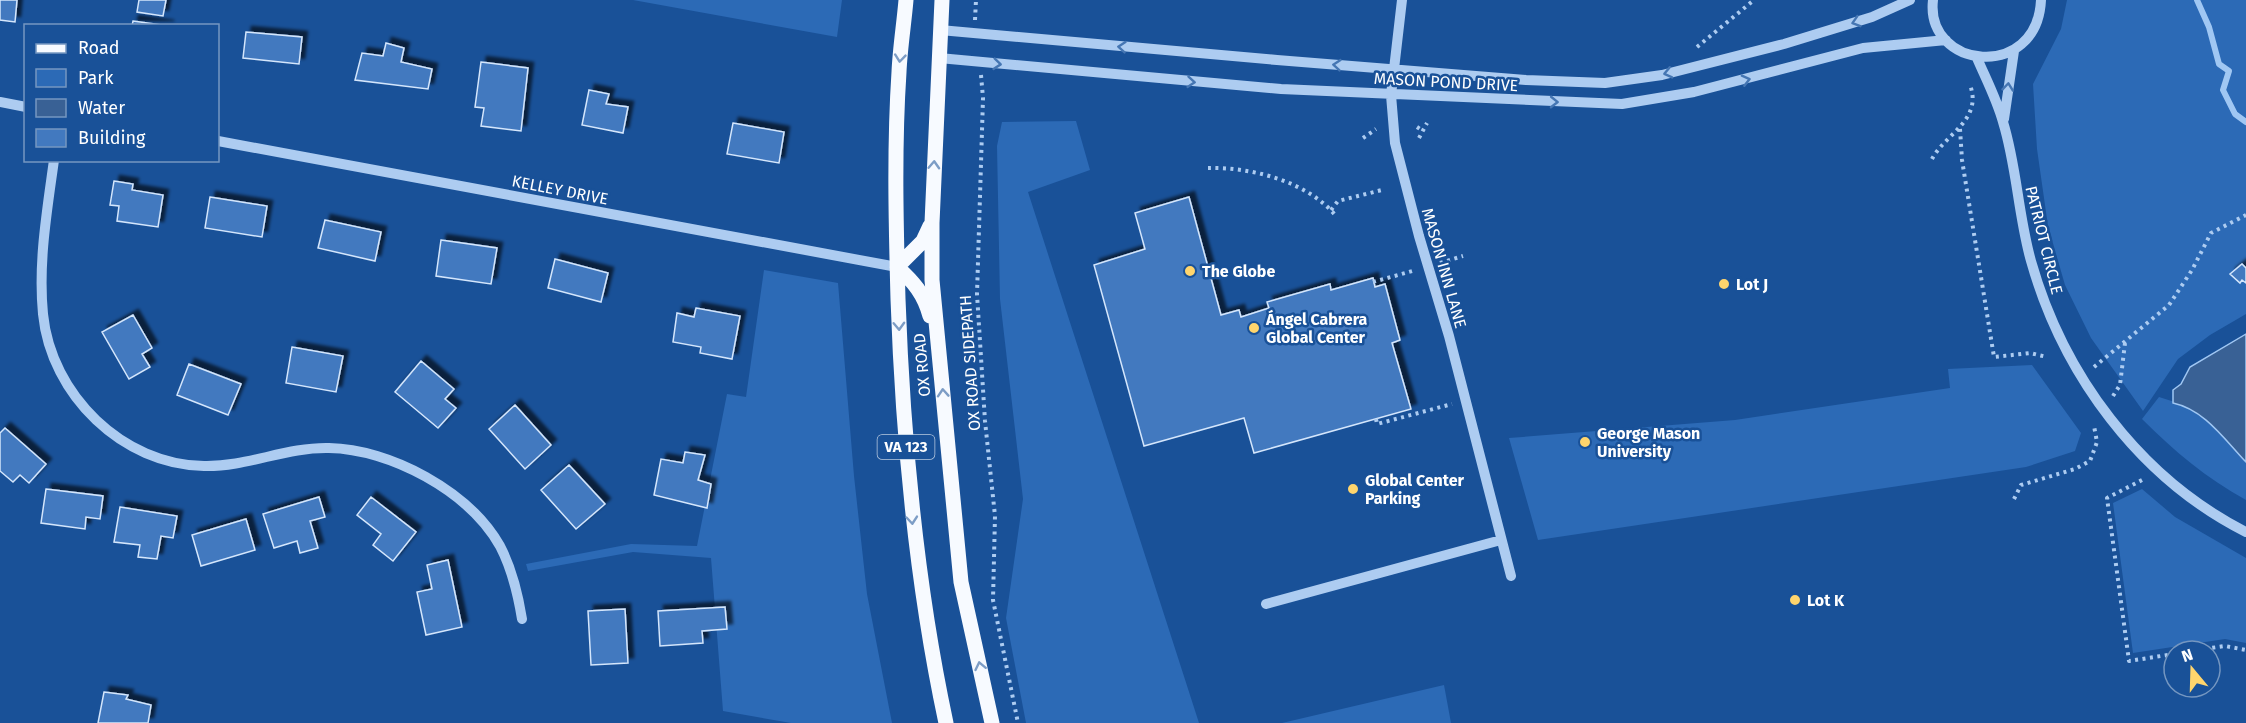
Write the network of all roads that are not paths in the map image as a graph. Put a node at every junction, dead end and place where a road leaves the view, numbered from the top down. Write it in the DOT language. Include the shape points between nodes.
graph roads {
  1 [pos="906,0"];
  2 [pos="942,0"];
  3 [pos="1402,0"];
  4 [pos="1910,0"];
  5 [pos="1933,0"];
  6 [pos="2041,0"];
  7 [pos="940,30"];
  8 [pos="1946,40"];
  9 [pos="2014,51"];
  10 [pos="939,58"];
  11 [pos="1977,58"];
  12 [pos="1396,70"];
  13 [pos="1391,95"];
  14 [pos="0,102"];
  15 [pos="24,106"];
  16 [pos="2003,123"];
  17 [pos="219,141"];
  18 [pos="54,162"];
  19 [pos="932,223"];
  20 [pos="897,267"];
  21 [pos="940,351"];
  22 [pos="2246,532"];
  23 [pos="1501,540"];
  24 [pos="1511,576"];
  25 [pos="1266,604"];
  26 [pos="522,619"];
  27 [pos="946,723"];
  28 [pos="992,723"];
  1 -- 20 [label="main road, OX ROAD / VA 123, one-way" via="896,129"];
  2 -- 7 [label="main road, OX ROAD / VA 123"];
  3 -- 12 [label="street, MASON INN LANE"];
  4 -- 12 [label="street, MASON POND DRIVE, one-way" via="1872,17 1784,44 1662,75 1605,83"];
  5 -- 8 [label="street" via="1936,25"];
  6 -- 9 [label="street" via="2031,35"];
  7 -- 10 [label="main road, OX ROAD / VA 123"];
  12 -- 7 [label="street, MASON POND DRIVE, one-way"];
  8 -- 11 [label="street"];
  13 -- 8 [label="street, MASON POND DRIVE, one-way" via="1622,104 1694,92 1863,48"];
  9 -- 11 [label="street"];
  16 -- 9 [label="street, one-way"];
  10 -- 13 [label="street, MASON POND DRIVE, one-way"];
  19 -- 10 [label="main road, OX ROAD / VA 123, one-way"];
  11 -- 16 [label="street, PATRIOT CIRCLE"];
  12 -- 13 [label="street, MASON INN LANE"];
  13 -- 23 [label="street, MASON INN LANE" via="1395,143 1411,208 1449,336"];
  14 -- 15 [label="street"];
  16 -- 22 [label="street, PATRIOT CIRCLE" via="2031,260 2063,348 2108,415 2143,456 2201,506"];
  17 -- 20 [label="street, KELLEY DRIVE"];
  18 -- 26 [label="street" via="44,233 43,315 58,365 89,414 128,445 179,464 229,465 294,451 330,448 370,453 406,466 456,498 492,534 508,561"];
  19 -- 20 [label="main road" via="923,241"];
  19 -- 21 [label="main road, OX ROAD / VA 123" via="932,280"];
  20 -- 21 [label="main road" via="915,283 925,299"];
  20 -- 27 [label="main road, OX ROAD / VA 123, one-way" via="901,401 914,531"];
  28 -- 21 [label="main road, OX ROAD / VA 123, one-way" via="961,582"];
  23 -- 24 [label="street, MASON INN LANE"];
  23 -- 25 [label="street"];
}
